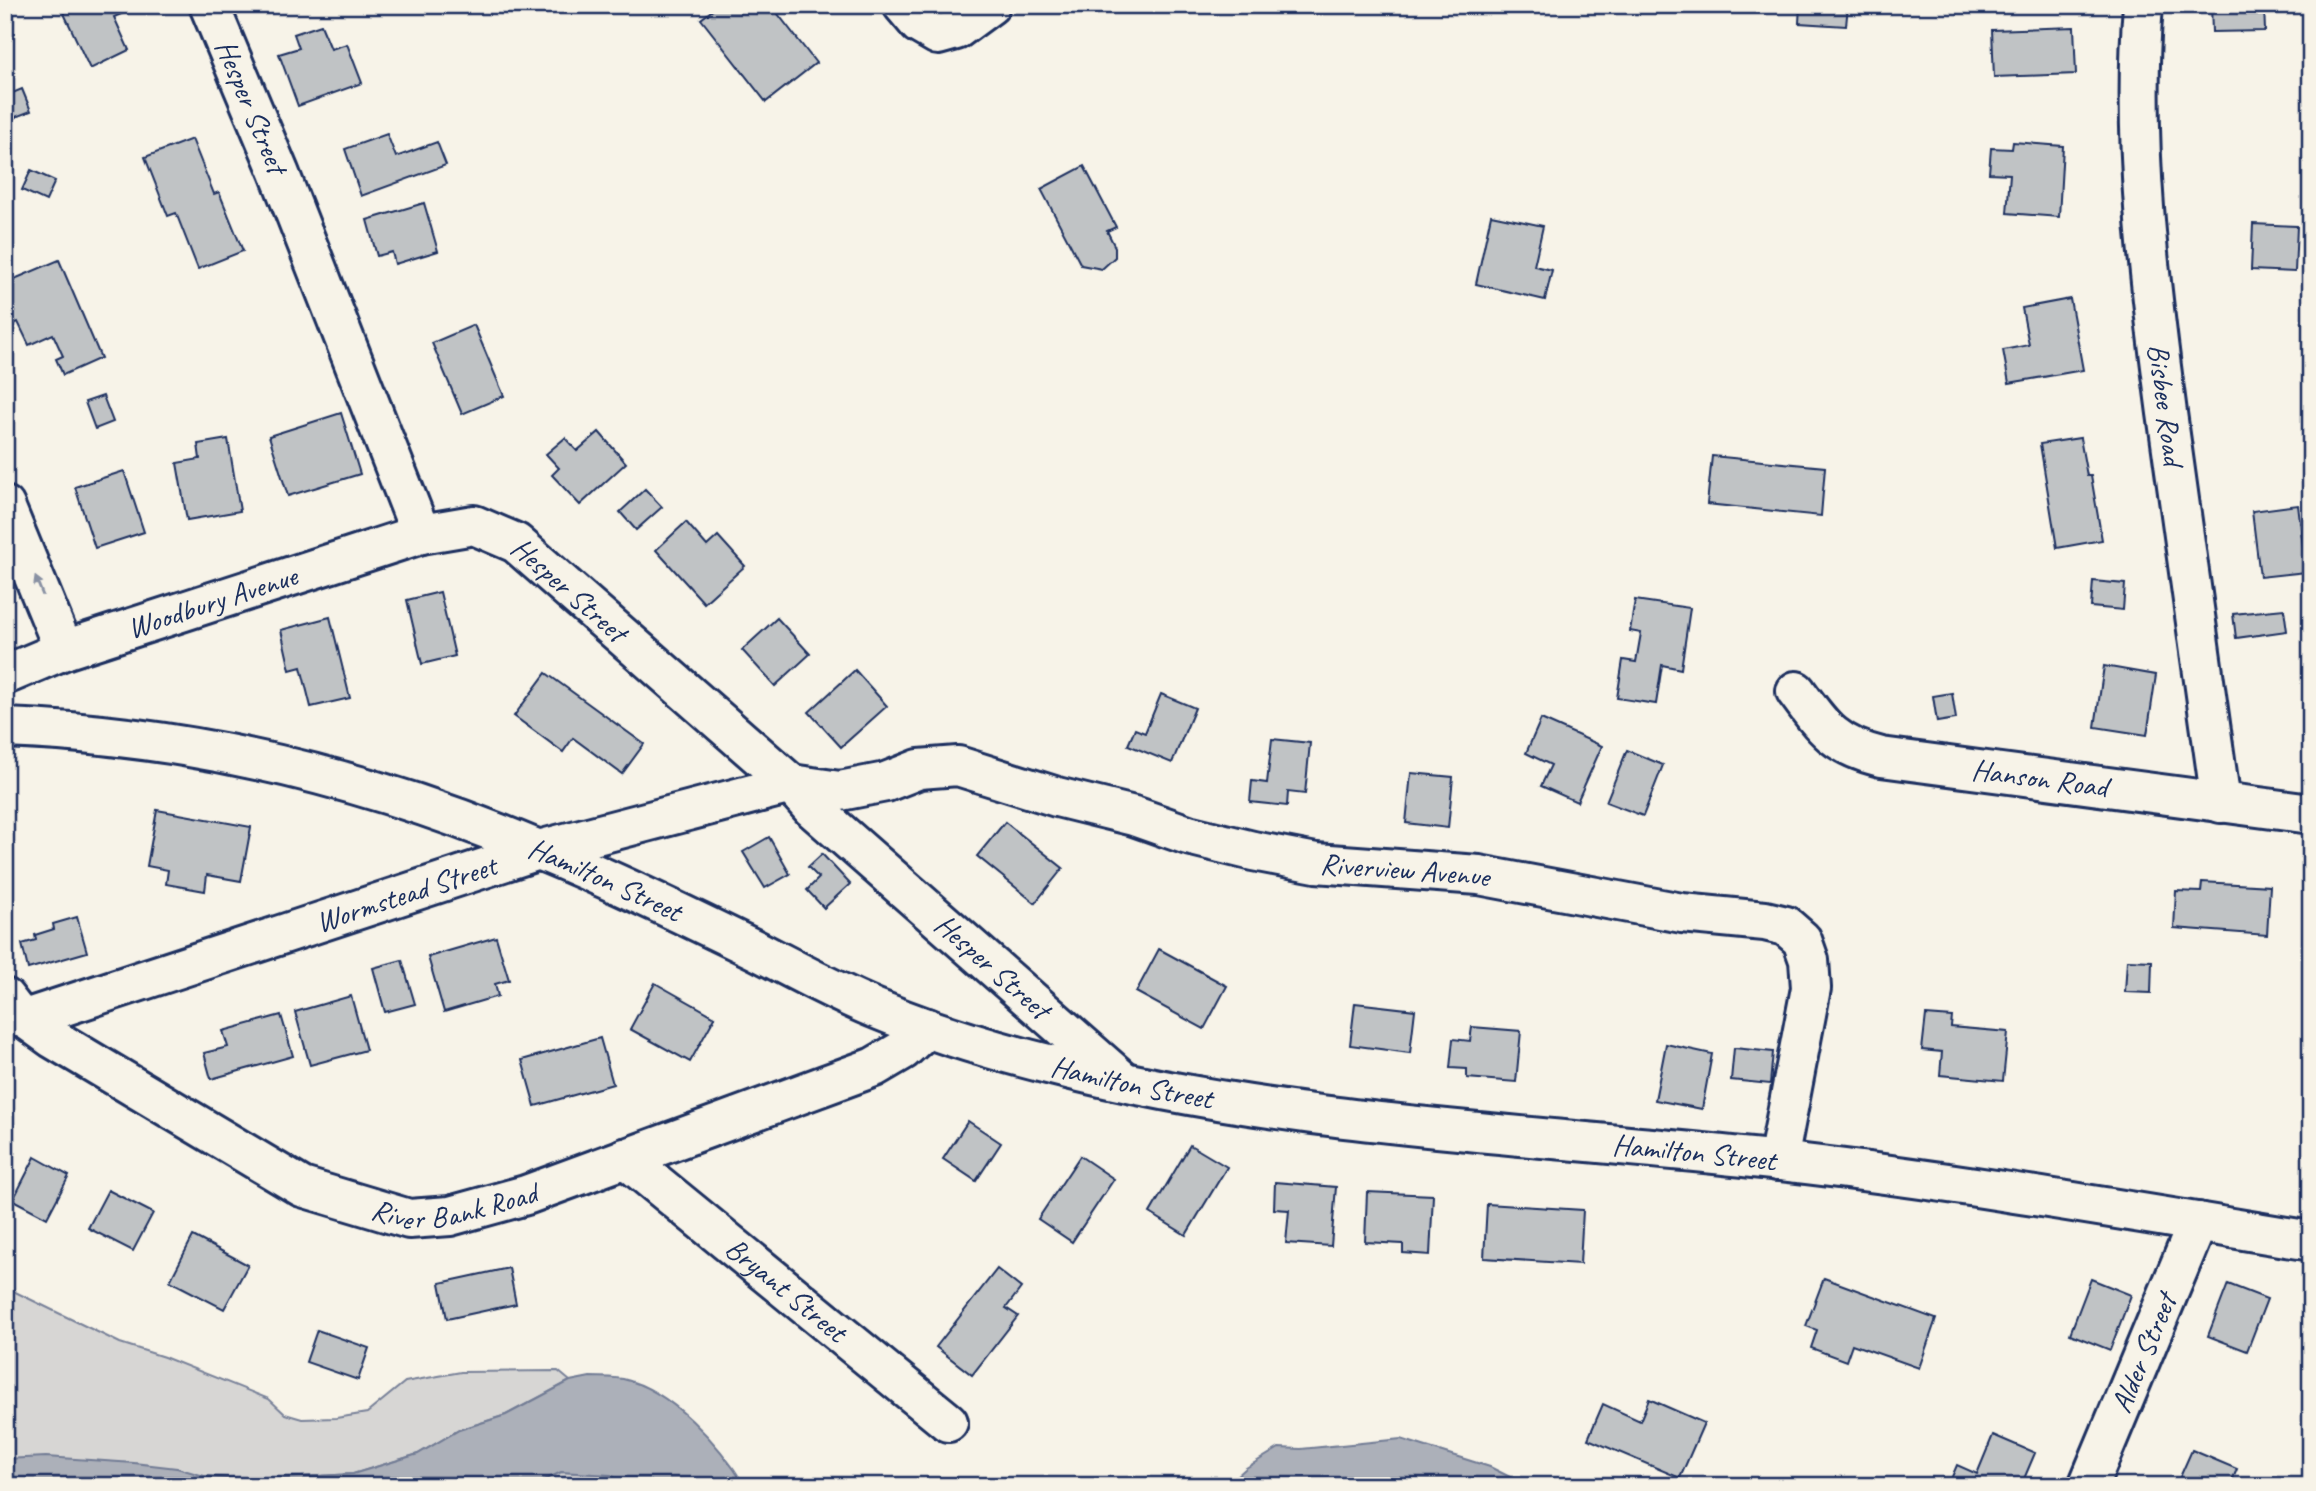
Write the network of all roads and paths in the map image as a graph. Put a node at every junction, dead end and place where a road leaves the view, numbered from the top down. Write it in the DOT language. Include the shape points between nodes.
graph roads {
  1 [pos="209,5"];
  2 [pos="903,5"];
  3 [pos="990,5"];
  4 [pos="2143,5"];
  5 [pos="5,506"];
  6 [pos="421,534"];
  7 [pos="64,650"];
  8 [pos="5,675"];
  9 [pos="1796,691"];
  10 [pos="5,728"];
  11 [pos="792,784"];
  12 [pos="2221,803"];
  13 [pos="2311,814"];
  14 [pos="539,850"];
  15 [pos="15,1008"];
  16 [pos="927,1028"];
  17 [pos="1123,1081"];
  18 [pos="625,1158"];
  19 [pos="1778,1161"];
  20 [pos="2198,1222"];
  21 [pos="2311,1241"];
  22 [pos="948,1422"];
  23 [pos="2088,1486"];
  1 -- 6 [label="street, Hesper Street"];
  2 -- 3 [label="street" via="919,24 938,35 956,30"];
  4 -- 12 [label="street, Bisbee Road" via="2138,66 2143,209"];
  7 -- 5 [label="street, one-way"];
  6 -- 7 [label="street, Woodbury Avenue"];
  6 -- 11 [label="street, Hesper Street" via="474,525 516,542"];
  7 -- 8 [label="street, Woodbury Avenue"];
  9 -- 12 [label="street, Hanson Road" via="1824,729 1852,750"];
  10 -- 14 [label="street, Hamilton Street" via="136,737 269,761 460,819"];
  11 -- 14 [label="street, Wormstead Street"];
  11 -- 17 [label="street, Hesper Street" via="812,808"];
  11 -- 19 [label="street, Riverview Avenue" via="840,791 886,782 919,769 958,766 1253,851 1316,863 1479,875 1682,913 1786,926 1802,940 1811,988"];
  12 -- 13 [label="street, Hanson Road"];
  14 -- 15 [label="street, Wormstead Street"];
  14 -- 16 [label="street, Hamilton Street" via="823,985"];
  15 -- 18 [label="street, River Bank Road" via="52,1038 302,1187 409,1219 450,1216 513,1199"];
  16 -- 17 [label="street, Hamilton Street" via="1060,1068"];
  16 -- 18 [label="street, River Bank Road" via="903,1051 874,1067"];
  17 -- 19 [label="street, Hamilton Street" via="1210,1099 1387,1124"];
  18 -- 22 [label="street, Bryant Street"];
  19 -- 20 [label="street, Hamilton Street"];
  20 -- 21 [label="street, Hamilton Street"];
  20 -- 23 [label="street, Alder Street"];
}
